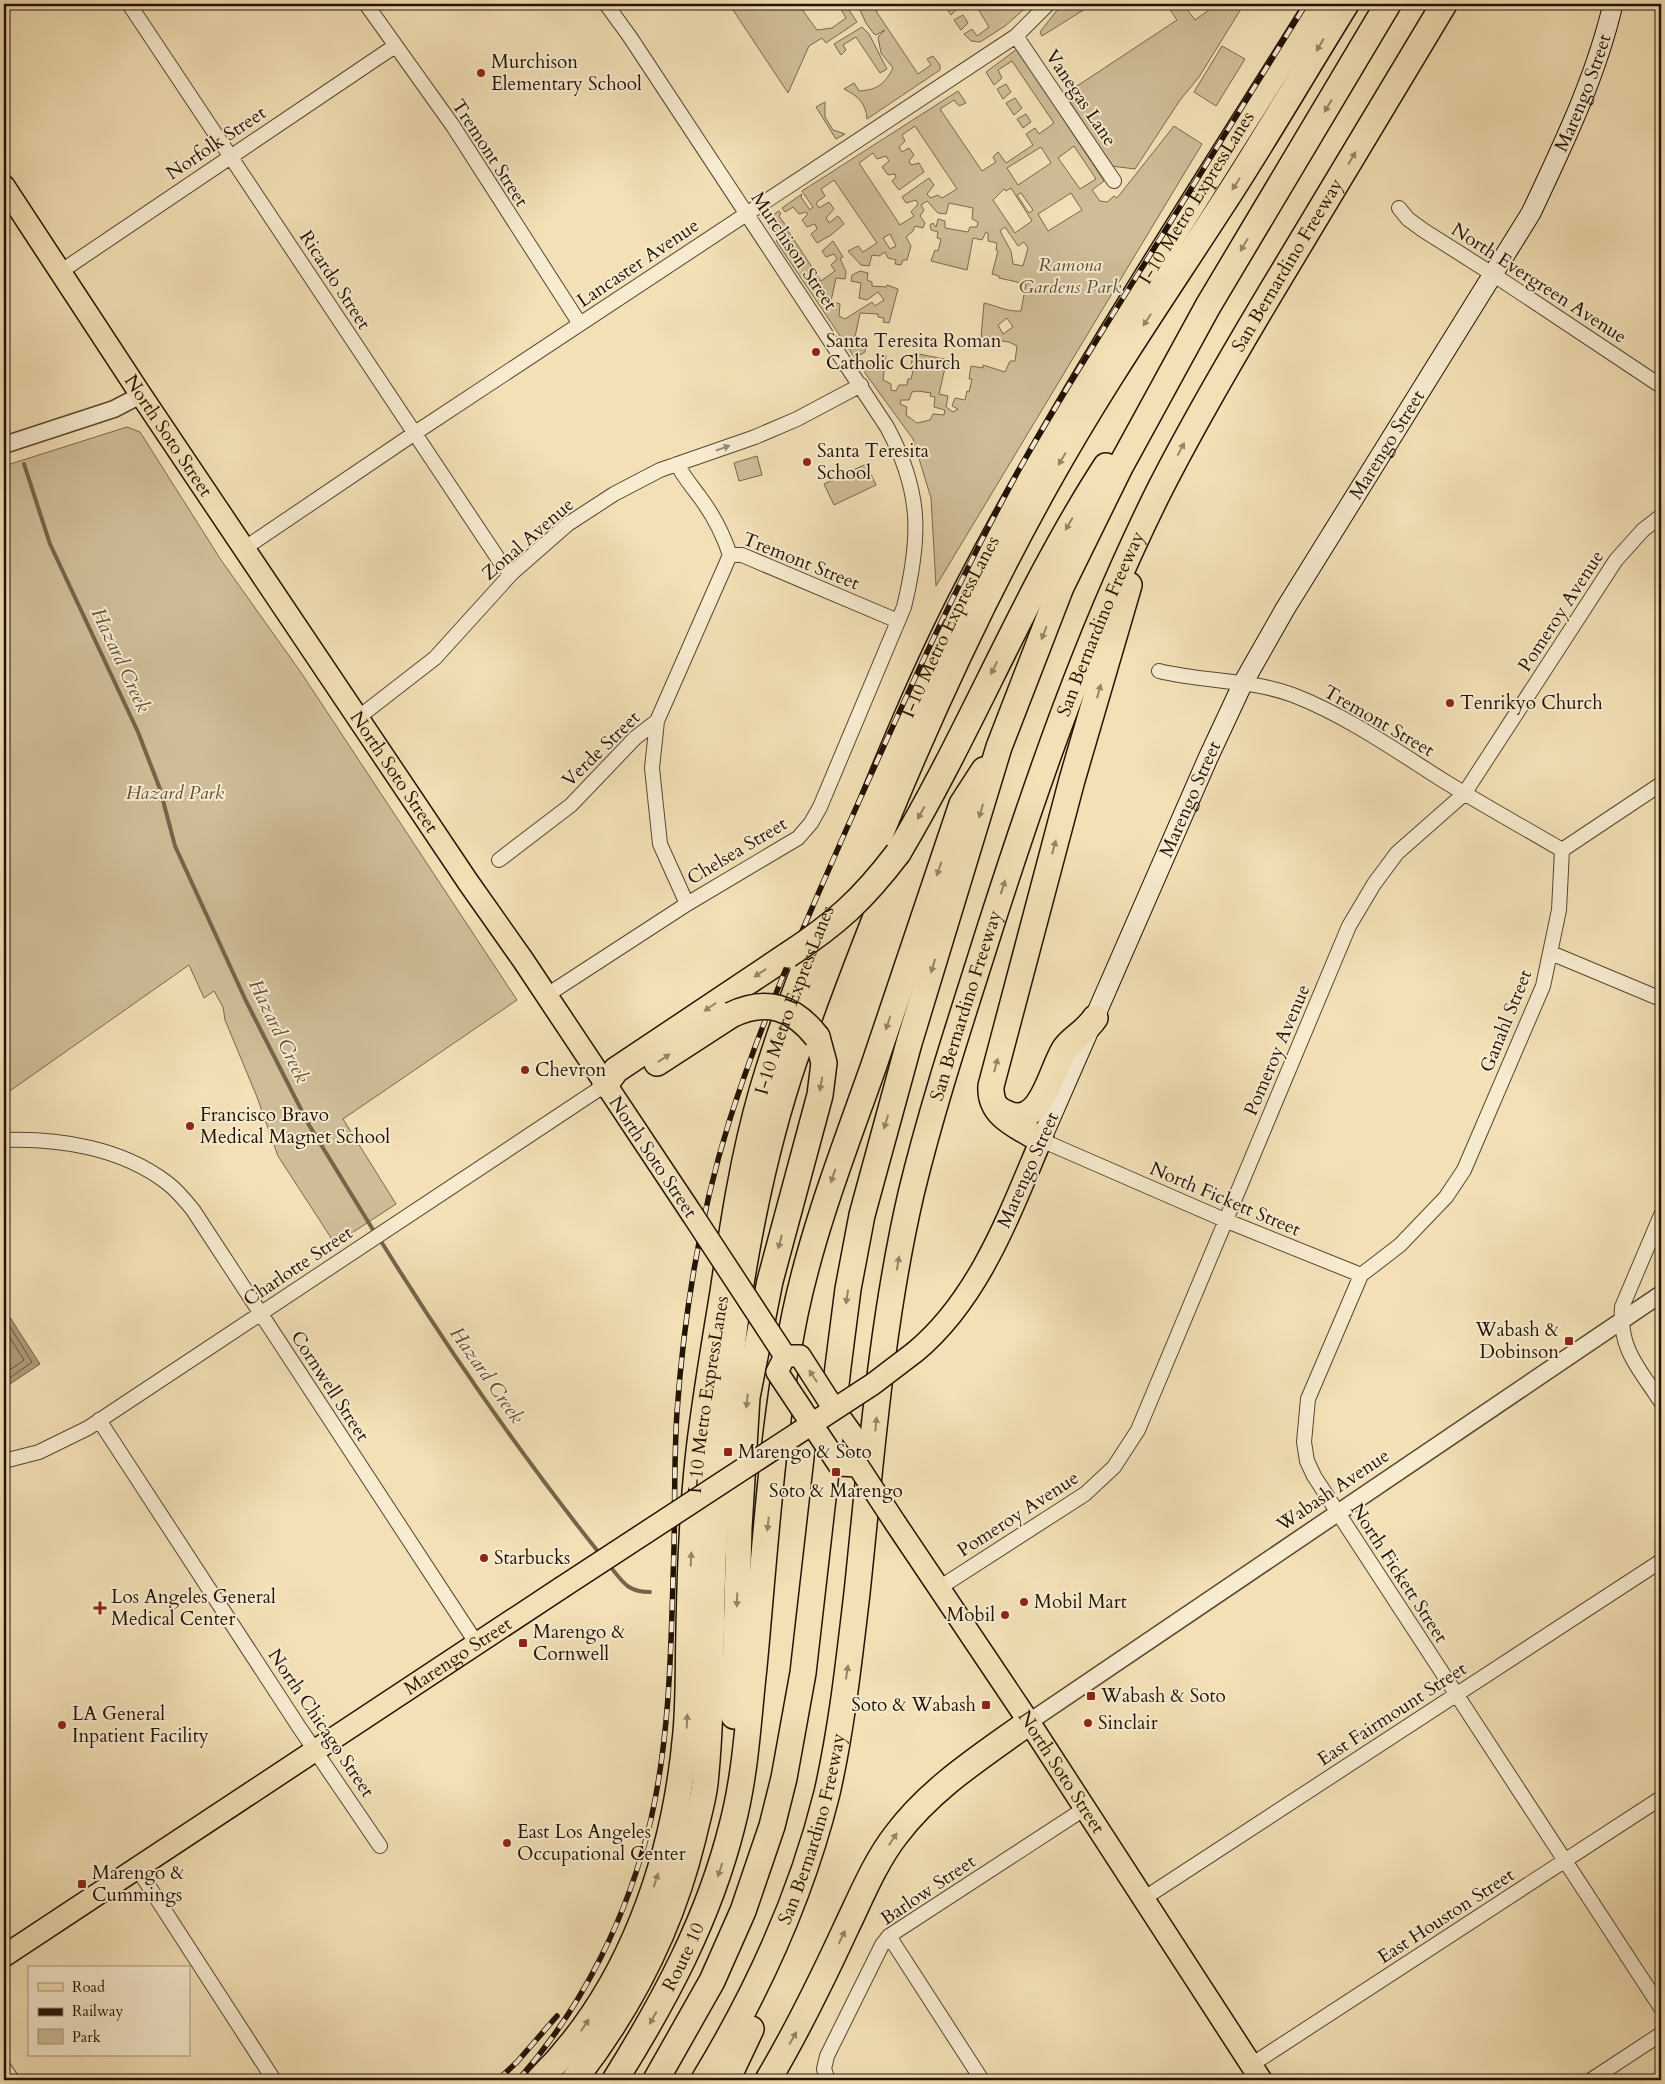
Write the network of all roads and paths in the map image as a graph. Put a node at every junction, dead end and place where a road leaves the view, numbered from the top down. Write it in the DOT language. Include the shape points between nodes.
graph roads {
  1 [pos="130,4"];
  2 [pos="366,4"];
  3 [pos="606,4"];
  4 [pos="1048,4"];
  5 [pos="1318,4"];
  6 [pos="1346,4"];
  7 [pos="1388,4"];
  8 [pos="1444,4"];
  9 [pos="1613,4"];
  10 [pos="1016,36"];
  11 [pos="395,46"];
  12 [pos="231,157"];
  13 [pos="1114,182"];
  14 [pos="4,186"];
  15 [pos="1399,208"];
  16 [pos="745,214"];
  17 [pos="60,272"];
  18 [pos="1494,275"];
  19 [pos="1208,306"];
  20 [pos="580,324"];
  21 [pos="861,385"];
  22 [pos="1661,386"];
  23 [pos="141,395"];
  24 [pos="415,433"];
  25 [pos="4,445"];
  26 [pos="677,464"];
  27 [pos="1158,492"];
  28 [pos="1661,516"];
  29 [pos="245,548"];
  30 [pos="730,555"];
  31 [pos="512,573"];
  32 [pos="898,621"];
  33 [pos="1159,671"];
  34 [pos="1243,683"];
  35 [pos="359,717"];
  36 [pos="657,721"];
  37 [pos="999,747"];
  38 [pos="1661,784"];
  39 [pos="1464,794"];
  40 [pos="1562,850"];
  41 [pos="499,860"];
  42 [pos="687,904"];
  43 [pos="1552,952"];
  44 [pos="547,995"];
  45 [pos="1661,999"];
  46 [pos="731,1003"];
  47 [pos="1095,1018"];
  48 [pos="605,1085"];
  49 [pos="992,1102"];
  50 [pos="4,1140"];
  51 [pos="1040,1140"];
  52 [pos="1661,1215"];
  53 [pos="1227,1222"];
  54 [pos="1361,1275"];
  55 [pos="1661,1294"];
  56 [pos="260,1314"];
  57 [pos="1621,1320"];
  58 [pos="785,1356"];
  59 [pos="1661,1402"];
  60 [pos="834,1409"];
  61 [pos="99,1420"];
  62 [pos="812,1424"];
  63 [pos="4,1461"];
  64 [pos="858,1466"];
  65 [pos="1337,1511"];
  66 [pos="1661,1561"];
  67 [pos="939,1588"];
  68 [pos="477,1644"];
  69 [pos="1455,1695"];
  70 [pos="1029,1722"];
  71 [pos="317,1751"];
  72 [pos="1661,1798"];
  73 [pos="1084,1809"];
  74 [pos="733,1823"];
  75 [pos="814,1840"];
  76 [pos="380,1846"];
  77 [pos="1565,1860"];
  78 [pos="137,1868"];
  79 [pos="1143,1899"];
  80 [pos="889,1936"];
  81 [pos="4,1956"];
  82 [pos="1661,2008"];
  83 [pos="1661,2034"];
  84 [pos="4,2068"];
  85 [pos="1256,2073"];
  86 [pos="826,2074"];
  87 [pos="12,2080"];
  88 [pos="274,2080"];
  89 [pos="539,2080"];
  90 [pos="574,2080"];
  91 [pos="615,2080"];
  92 [pos="656,2080"];
  93 [pos="704,2080"];
  94 [pos="727,2080"];
  95 [pos="768,2080"];
  96 [pos="982,2080"];
  97 [pos="1591,2080"];
  1 -- 12 [label="street, Ricardo Street"];
  2 -- 11 [label="street, Tremont Street"];
  3 -- 16 [label="street, Murchison Street"];
  4 -- 10 [label="street, Lancaster Avenue"];
  89 -- 5 [label="highway, I-10 Metro ExpressLanes, one-way" via="581,2032 626,1959 654,1888 675,1810 687,1725 689,1585 699,1451 745,1156 784,1024 884,770 967,589 1089,373"];
  6 -- 90 [label="highway, I-10 Metro ExpressLanes, one-way" via="1238,180 1119,363 992,586 906,770 821,984 787,1081 746,1251 715,1521 711,1688 704,1789 687,1860 664,1931 634,1994"];
  7 -- 19 [label="highway, San Bernardino Freeway, one-way"];
  27 -- 8 [label="highway, San Bernardino Freeway, one-way" via="1212,392"];
  9 -- 18 [label="main road, Marengo Street" via="1592,71 1563,145 1531,213"];
  10 -- 13 [label="street, Vanegas Lane"];
  10 -- 16 [label="street, Lancaster Avenue"];
  11 -- 12 [label="street, Norfolk Street"];
  11 -- 20 [label="street, Tremont Street" via="453,126"];
  12 -- 17 [label="street, Norfolk Street"];
  12 -- 24 [label="street, Ricardo Street"];
  14 -- 17 [label="main road, North Soto Street"];
  15 -- 18 [label="street, North Evergreen Avenue" via="1422,230"];
  16 -- 20 [label="street, Lancaster Avenue"];
  16 -- 21 [label="street, Murchison Street"];
  17 -- 23 [label="main road, North Soto Street"];
  18 -- 22 [label="street, North Evergreen Avenue"];
  18 -- 34 [label="main road, Marengo Street" via="1285,609"];
  19 -- 37 [label="highway, San Bernardino Freeway, one-way" via="1124,460 1061,587"];
  19 -- 46 [label="highway, one-way, bridge" via="1070,522 924,810 898,853 874,885 846,913"];
  20 -- 24 [label="street, Lancaster Avenue"];
  26 -- 21 [label="street, Zonal Avenue, one-way" via="789,423"];
  21 -- 32 [label="street, Murchison Street" via="901,452 917,520 911,577"];
  23 -- 25 [label="street" via="114,409"];
  23 -- 29 [label="main road, North Soto Street"];
  24 -- 29 [label="street, Lancaster Avenue"];
  24 -- 31 [label="street, Ricardo Street" via="503,566"];
  26 -- 30 [label="street, Tremont Street" via="718,527"];
  26 -- 31 [label="street, Zonal Avenue" via="614,494 583,514"];
  49 -- 27 [label="highway, one-way" via="991,1086 1072,780"];
  75 -- 27 [label="highway, San Bernardino Freeway, one-way" via="841,1720 882,1364 900,1251 922,1152 1029,807 1090,643"];
  28 -- 39 [label="street, Pomeroy Avenue" via="1643,530 1616,560"];
  29 -- 35 [label="main road, North Soto Street"];
  30 -- 32 [label="street, Tremont Street" via="742,555"];
  30 -- 36 [label="street, Verde Street"];
  31 -- 35 [label="street, Zonal Avenue" via="435,658"];
  32 -- 42 [label="street, Chelsea Street" via="811,824 798,838"];
  33 -- 34 [label="street, Tremont Street"];
  34 -- 39 [label="street, Tremont Street" via="1291,694 1315,704 1359,727"];
  34 -- 47 [label="main road, Marengo Street"];
  35 -- 44 [label="main road, North Soto Street"];
  36 -- 41 [label="street, Verde Street" via="635,738 571,805"];
  36 -- 42 [label="street" via="652,768 660,844"];
  37 -- 74 [label="highway, one-way" via="962,804 833,1176 811,1249 795,1316 779,1420 747,1749"];
  37 -- 92 [label="highway, San Bernardino Freeway, one-way" via="906,1052 862,1215 838,1367 803,1673 786,1770 772,1826 743,1911 712,1982"];
  38 -- 40 [label="street"];
  39 -- 40 [label="street, Tremont Street"];
  39 -- 53 [label="street, Pomeroy Avenue" via="1397,853 1349,926"];
  40 -- 43 [label="street, Ganahl Street" via="1559,910"];
  42 -- 44 [label="street, Chelsea Street"];
  43 -- 45 [label="street"];
  43 -- 54 [label="street, Ganahl Street" via="1543,986 1464,1170 1446,1197 1400,1245"];
  44 -- 48 [label="main road, North Soto Street"];
  46 -- 48 [label="highway" via="627,1083"];
  46 -- 74 [label="highway, one-way, bridge" via="779,1008 801,1019 816,1037 824,1063 820,1095 770,1281 747,1397 739,1528"];
  47 -- 49 [label="highway" via="1087,1030 1065,1049 1036,1108 1014,1116 1002,1112"];
  47 -- 51 [label="main road, Marengo Street"];
  48 -- 56 [label="street, Charlotte Street"];
  48 -- 58 [label="main road, North Soto Street, bridge"];
  49 -- 51 [label="highway" via="1003,1117"];
  50 -- 56 [label="street, Cornwell Street" via="51,1140 84,1146 136,1164 167,1182 193,1210"];
  51 -- 53 [label="street, North Fickett Street"];
  51 -- 60 [label="main road, Marengo Street, bridge" via="987,1261 960,1303 915,1352"];
  52 -- 57 [label="street" via="1622,1307"];
  53 -- 54 [label="street, North Fickett Street"];
  53 -- 67 [label="street, Pomeroy Avenue" via="1138,1430 1114,1467 1085,1494"];
  54 -- 65 [label="street, North Fickett Street" via="1308,1399 1304,1425 1307,1461"];
  55 -- 57 [label="street, Wabash Avenue"];
  56 -- 61 [label="street, Charlotte Street"];
  56 -- 68 [label="street, Cornwell Street"];
  57 -- 59 [label="street" via="1626,1349"];
  57 -- 65 [label="street, Wabash Avenue"];
  60 -- 58 [label="main road, one-way, bridge" via="800,1356"];
  58 -- 62 [label="main road, bridge" via="777,1372"];
  60 -- 62 [label="main road, Marengo Street, bridge"];
  60 -- 64 [label="main road" via="862,1448"];
  61 -- 63 [label="street, Charlotte Street" via="61,1443"];
  61 -- 71 [label="street, North Chicago Street"];
  62 -- 64 [label="main road, bridge" via="839,1465"];
  62 -- 68 [label="main road, Marengo Street, bridge"];
  64 -- 67 [label="main road, North Soto Street, bridge"];
  65 -- 69 [label="street, North Fickett Street"];
  65 -- 70 [label="street, Wabash Avenue"];
  66 -- 69 [label="street, East Fairmount Street"];
  67 -- 70 [label="main road, North Soto Street"];
  68 -- 71 [label="main road, Marengo Street"];
  69 -- 77 [label="street, North Fickett Street"];
  69 -- 79 [label="street, East Fairmount Street"];
  70 -- 73 [label="main road, North Soto Street"];
  95 -- 70 [label="highway, one-way" via="800,2026 866,1888 896,1835 952,1778"];
  71 -- 76 [label="street, North Chicago Street"];
  71 -- 78 [label="main road, Marengo Street"];
  72 -- 77 [label="street, East Houston Street"];
  73 -- 79 [label="main road, North Soto Street"];
  73 -- 80 [label="street, Barlow Street"];
  74 -- 91 [label="highway, Route 10, one-way" via="698,1929 668,1991"];
  75 -- 93 [label="highway, San Bernardino Freeway" via="769,1957"];
  75 -- 94 [label="highway" via="773,1976"];
  77 -- 82 [label="street, North Fickett Street"];
  77 -- 85 [label="street, East Houston Street"];
  78 -- 81 [label="main road, Marengo Street"];
  78 -- 88 [label="street"];
  79 -- 85 [label="main road, North Soto Street"];
  80 -- 86 [label="street, Barlow Street" via="827,2056"];
  80 -- 96 [label="street"];
  83 -- 97 [label="street"];
  84 -- 87 [label="street"];
}
